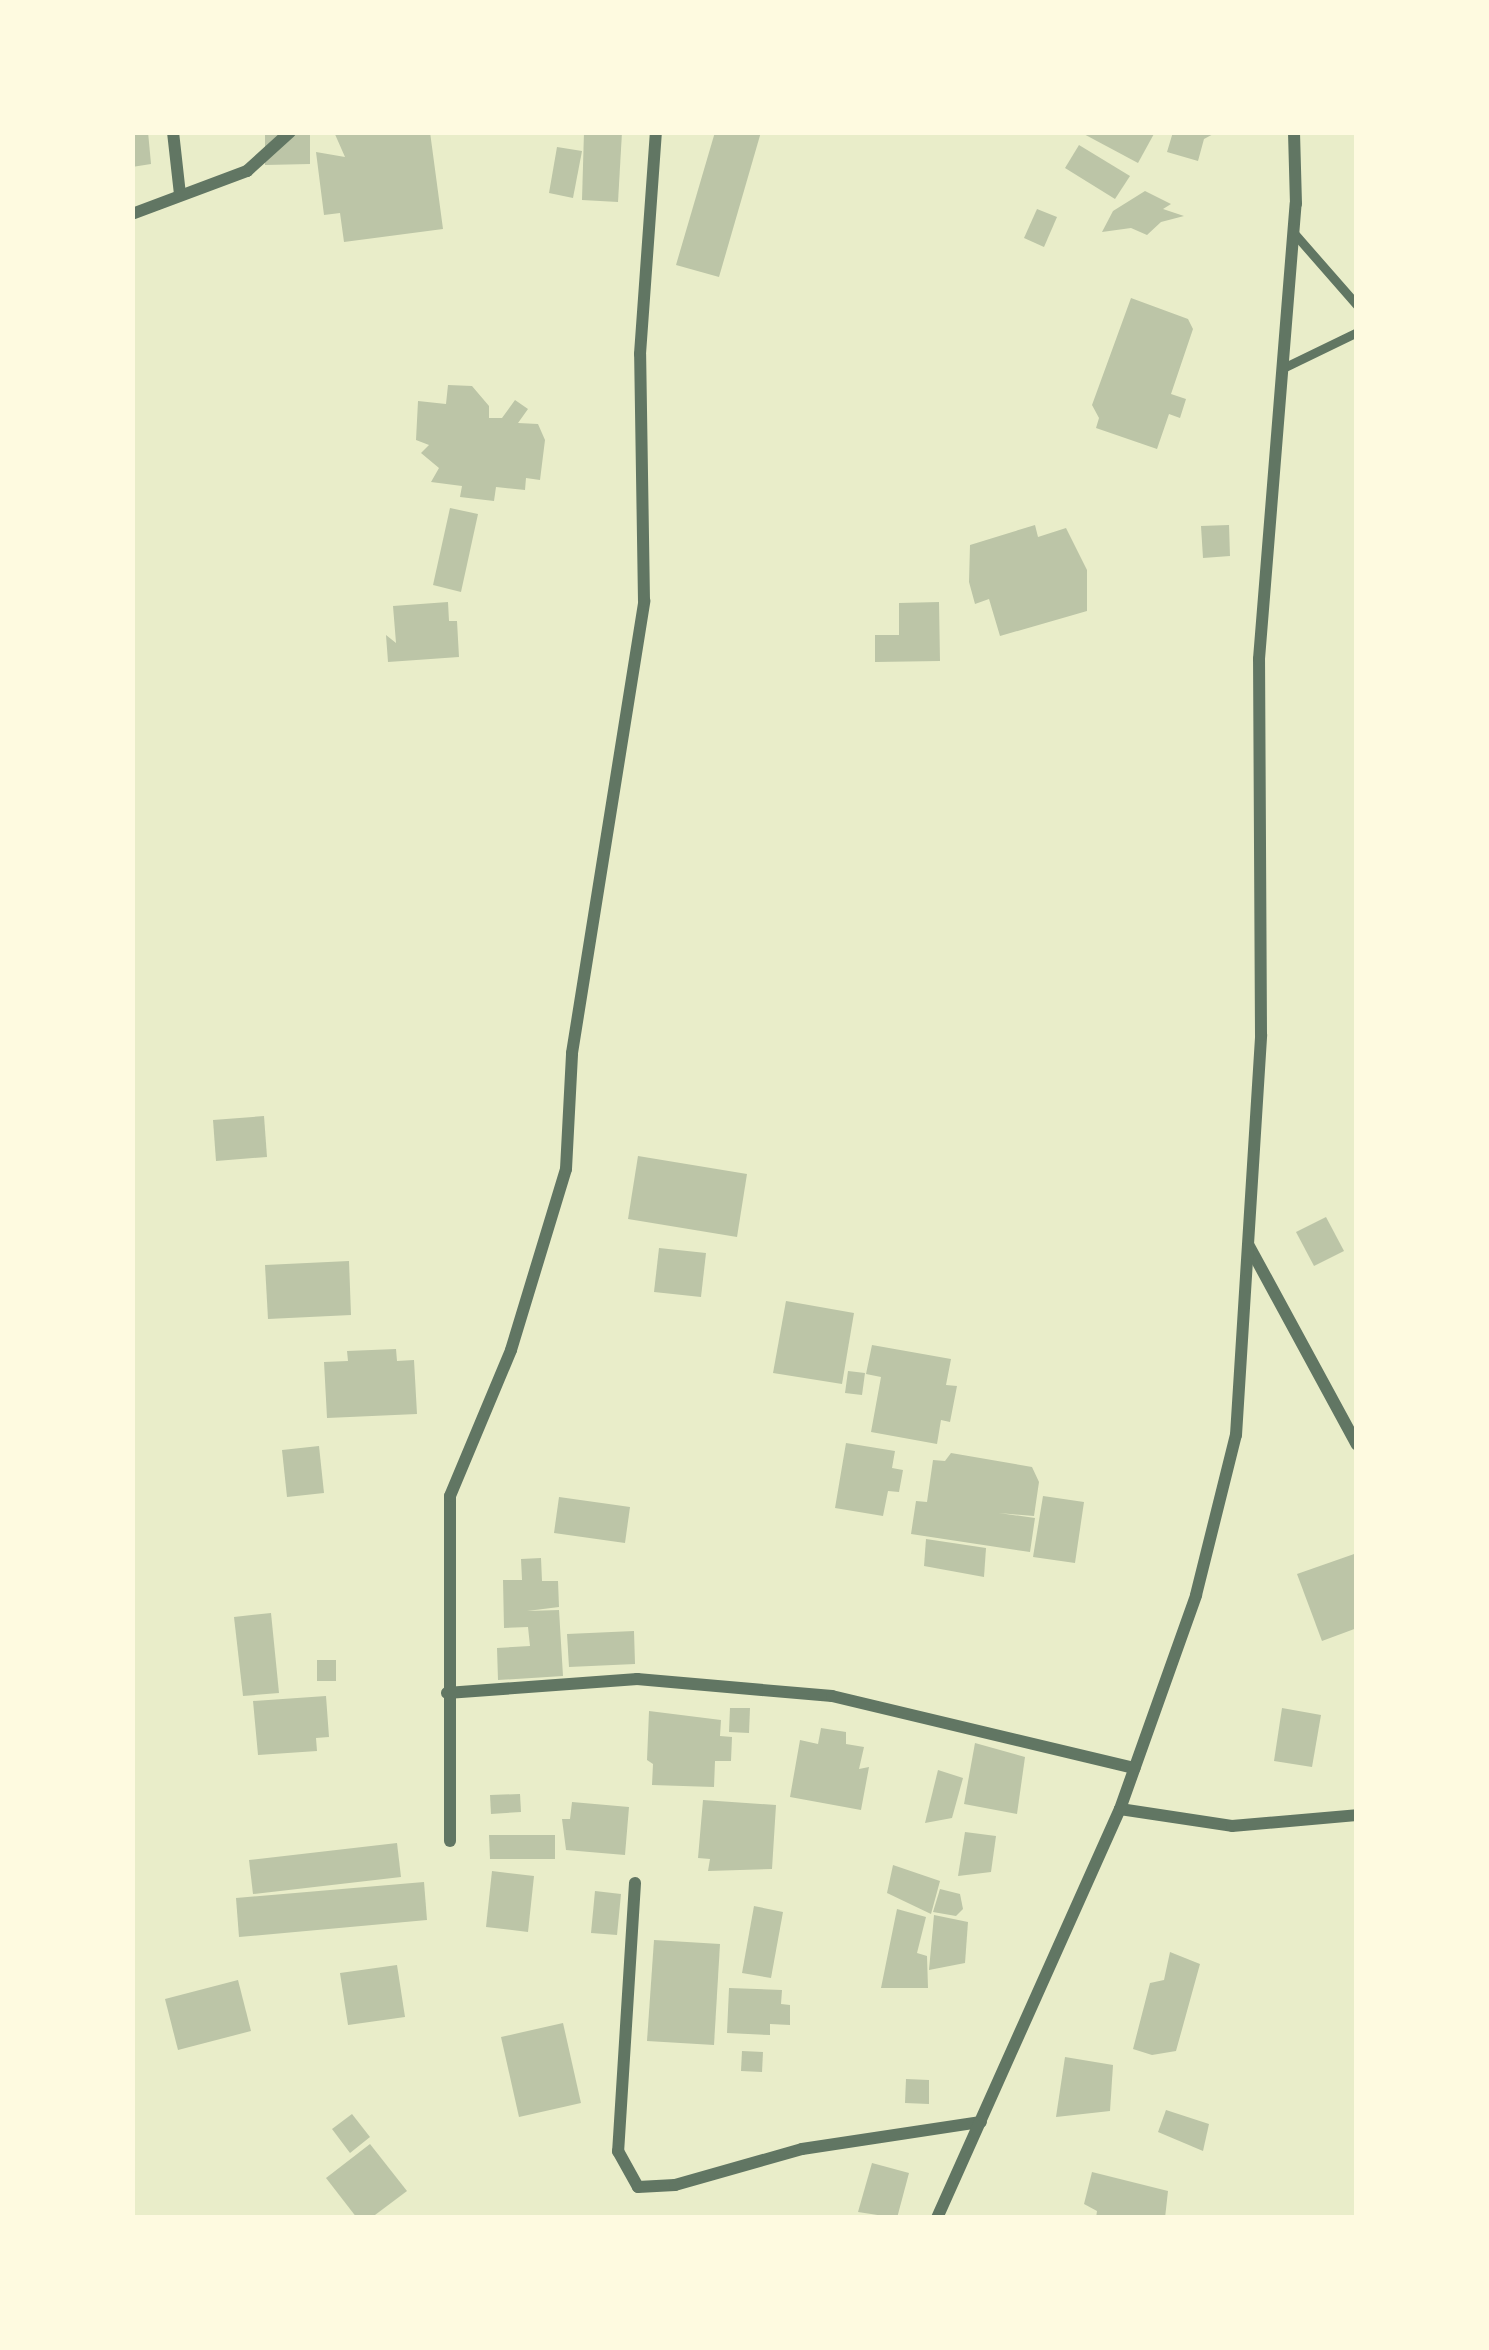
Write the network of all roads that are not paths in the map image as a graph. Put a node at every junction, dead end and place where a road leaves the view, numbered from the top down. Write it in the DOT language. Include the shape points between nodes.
graph roads {
  1 [pos="173,132"];
  2 [pos="290,132"];
  3 [pos="656,132"];
  4 [pos="1294,132"];
  5 [pos="180,194"];
  6 [pos="132,214"];
  7 [pos="1293,232"];
  8 [pos="1357,305"];
  9 [pos="1357,332"];
  10 [pos="1283,368"];
  11 [pos="1248,1245"];
  12 [pos="1357,1444"];
  13 [pos="447,1693"];
  14 [pos="1135,1768"];
  15 [pos="1120,1809"];
  16 [pos="1357,1815"];
  17 [pos="450,1841"];
  18 [pos="635,1882"];
  19 [pos="981,2122"];
  20 [pos="938,2218"];
  1 -- 5 [label="street"];
  2 -- 5 [label="street" via="247,171"];
  3 -- 13 [label="street" via="640,354 644,601 572,1052 566,1169 512,1350 450,1496"];
  4 -- 7 [label="street"];
  5 -- 6 [label="street"];
  7 -- 8 [label="lane"];
  7 -- 10 [label="street"];
  9 -- 10 [label="lane"];
  10 -- 11 [label="street" via="1259,659 1261,1036"];
  11 -- 12 [label="street"];
  11 -- 14 [label="street" via="1236,1435 1196,1595"];
  13 -- 14 [label="street" via="637,1679 832,1696"];
  13 -- 17 [label="street"];
  14 -- 15 [label="street"];
  15 -- 16 [label="street" via="1232,1826"];
  15 -- 19 [label="street"];
  18 -- 19 [label="street" via="618,2151 638,2187 675,2186 802,2149"];
  19 -- 20 [label="street"];
}
